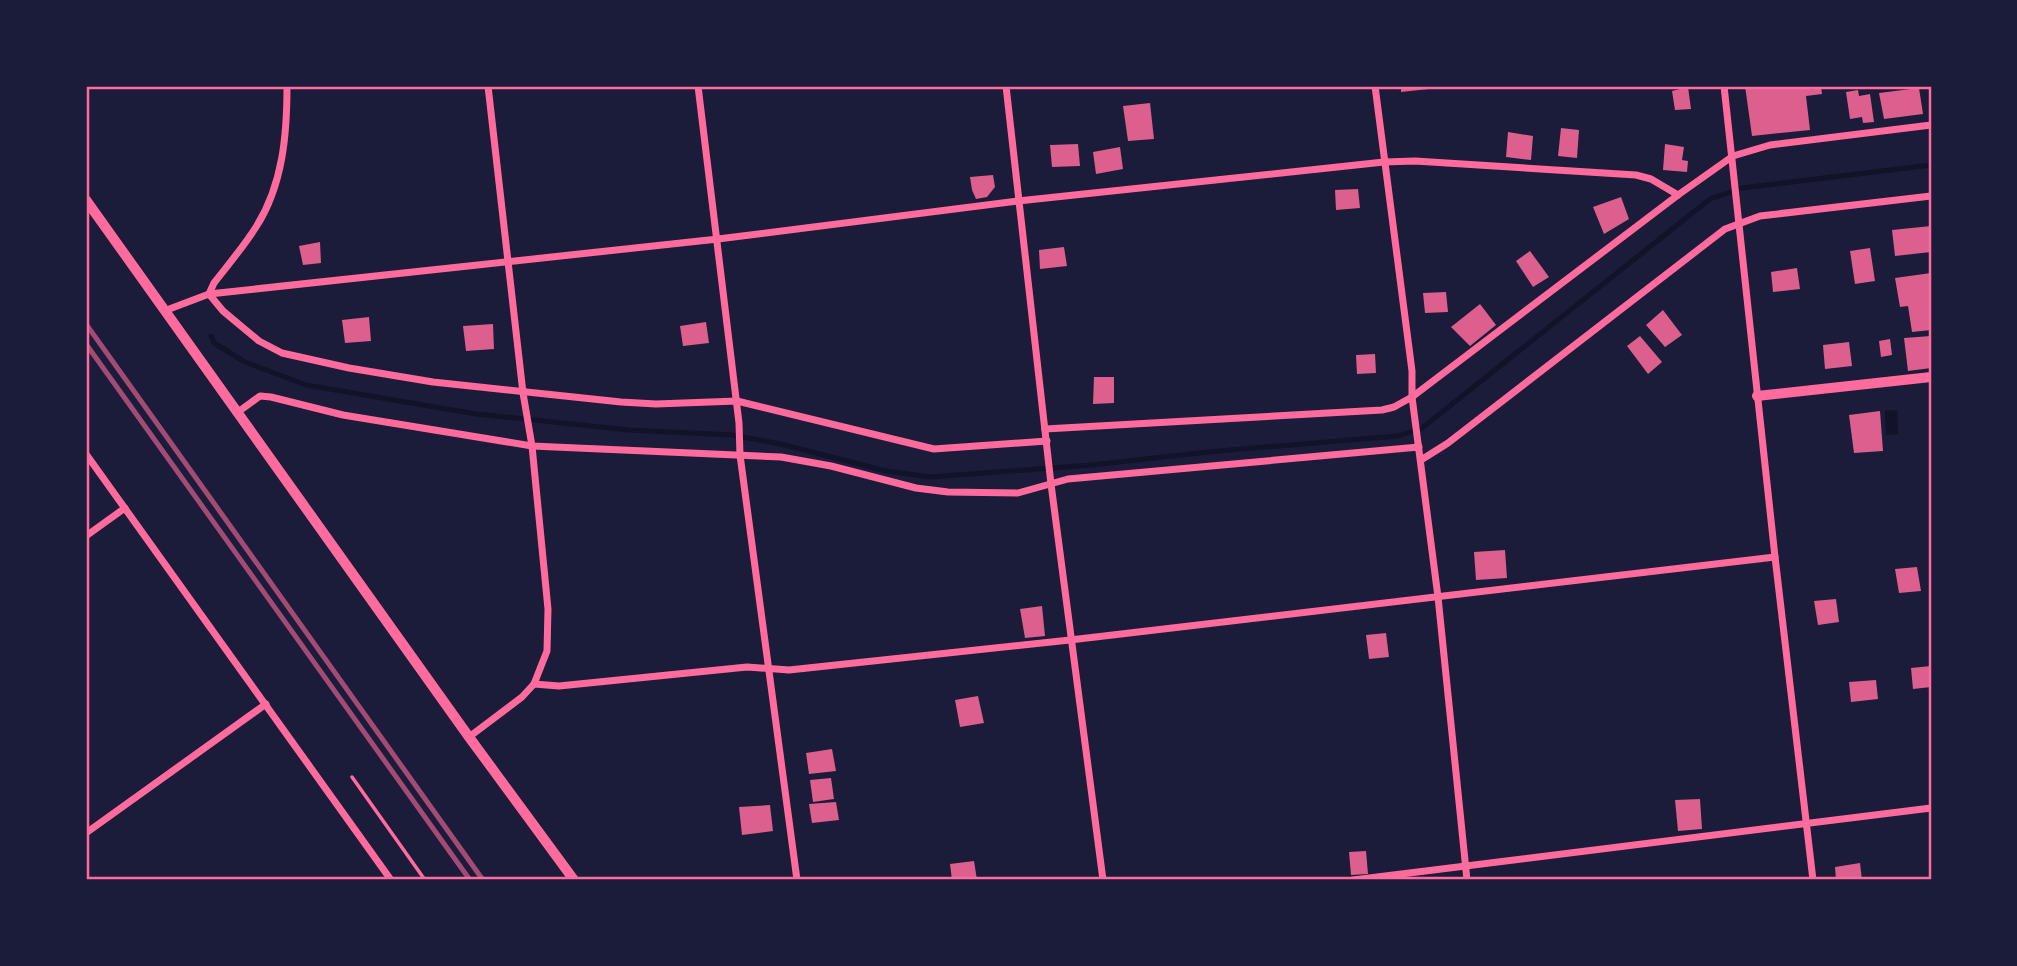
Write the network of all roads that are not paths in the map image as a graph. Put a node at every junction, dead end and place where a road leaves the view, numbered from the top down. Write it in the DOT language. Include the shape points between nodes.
graph roads {
  1 [pos="287,86"];
  2 [pos="488,86"];
  3 [pos="698,86"];
  4 [pos="1006,86"];
  5 [pos="1375,86"];
  6 [pos="1724,86"];
  7 [pos="1931,125"];
  8 [pos="1733,156"];
  9 [pos="1384,162"];
  10 [pos="1678,195"];
  11 [pos="1931,196"];
  12 [pos="86,200"];
  13 [pos="1018,201"];
  14 [pos="1739,223"];
  15 [pos="718,239"];
  16 [pos="509,261"];
  17 [pos="209,294"];
  18 [pos="163,311"];
  19 [pos="1931,377"];
  20 [pos="523,393"];
  21 [pos="1757,396"];
  22 [pos="1412,397"];
  23 [pos="737,401"];
  24 [pos="238,412"];
  25 [pos="1045,429"];
  26 [pos="1046,441"];
  27 [pos="533,446"];
  28 [pos="1419,447"];
  29 [pos="86,454"];
  30 [pos="740,455"];
  31 [pos="1421,460"];
  32 [pos="1051,484"];
  33 [pos="125,508"];
  34 [pos="86,536"];
  35 [pos="1774,557"];
  36 [pos="1438,597"];
  37 [pos="1070,640"];
  38 [pos="768,669"];
  39 [pos="534,684"];
  40 [pos="266,704"];
  41 [pos="469,737"];
  42 [pos="1931,808"];
  43 [pos="1806,824"];
  44 [pos="86,833"];
  45 [pos="1465,867"];
  46 [pos="391,880"];
  47 [pos="574,880"];
  48 [pos="797,880"];
  49 [pos="1102,880"];
  50 [pos="1353,880"];
  51 [pos="1466,880"];
  52 [pos="1813,880"];
  1 -- 17 [label="street" via="284,145 270,199 257,226"];
  2 -- 16 [label="street"];
  3 -- 15 [label="street"];
  4 -- 13 [label="street"];
  5 -- 9 [label="street"];
  6 -- 8 [label="street"];
  7 -- 8 [label="street" via="1770,145"];
  8 -- 10 [label="street"];
  8 -- 14 [label="street"];
  9 -- 10 [label="street" via="1415,160 1636,175"];
  9 -- 13 [label="street"];
  9 -- 22 [label="street"];
  10 -- 22 [label="street"];
  11 -- 14 [label="street" via="1760,216"];
  12 -- 18 [label="street"];
  13 -- 15 [label="street"];
  13 -- 25 [label="street"];
  14 -- 21 [label="street"];
  14 -- 31 [label="street" via="1675,266"];
  15 -- 16 [label="street"];
  15 -- 23 [label="street"];
  16 -- 17 [label="street"];
  16 -- 20 [label="street"];
  17 -- 18 [label="street"];
  17 -- 20 [label="street" via="259,341 282,353 361,370"];
  18 -- 24 [label="street"];
  19 -- 21 [label="street"];
  20 -- 23 [label="street" via="656,404"];
  20 -- 27 [label="street"];
  21 -- 35 [label="street"];
  22 -- 25 [label="street" via="1382,410"];
  22 -- 28 [label="street"];
  23 -- 26 [label="street" via="933,449"];
  23 -- 30 [label="street"];
  24 -- 27 [label="street" via="260,396 271,397 343,415"];
  24 -- 41 [label="street"];
  25 -- 26 [label="street"];
  26 -- 32 [label="street"];
  27 -- 30 [label="street"];
  27 -- 39 [label="street" via="548,609 547,651"];
  28 -- 31 [label="street"];
  28 -- 32 [label="street"];
  29 -- 33 [label="street"];
  30 -- 32 [label="street" via="781,457 948,492 1018,493"];
  30 -- 38 [label="street"];
  31 -- 36 [label="street"];
  32 -- 37 [label="street"];
  33 -- 34 [label="street"];
  33 -- 40 [label="street"];
  35 -- 36 [label="street"];
  35 -- 43 [label="street"];
  36 -- 37 [label="street"];
  36 -- 45 [label="street"];
  37 -- 38 [label="street"];
  37 -- 49 [label="street"];
  38 -- 39 [label="street" via="747,667 559,686"];
  38 -- 48 [label="street"];
  39 -- 41 [label="street"];
  40 -- 44 [label="street"];
  40 -- 46 [label="street"];
  41 -- 47 [label="street"];
  42 -- 43 [label="street"];
  43 -- 45 [label="street"];
  43 -- 52 [label="street"];
  45 -- 50 [label="street"];
  45 -- 51 [label="street"];
}
